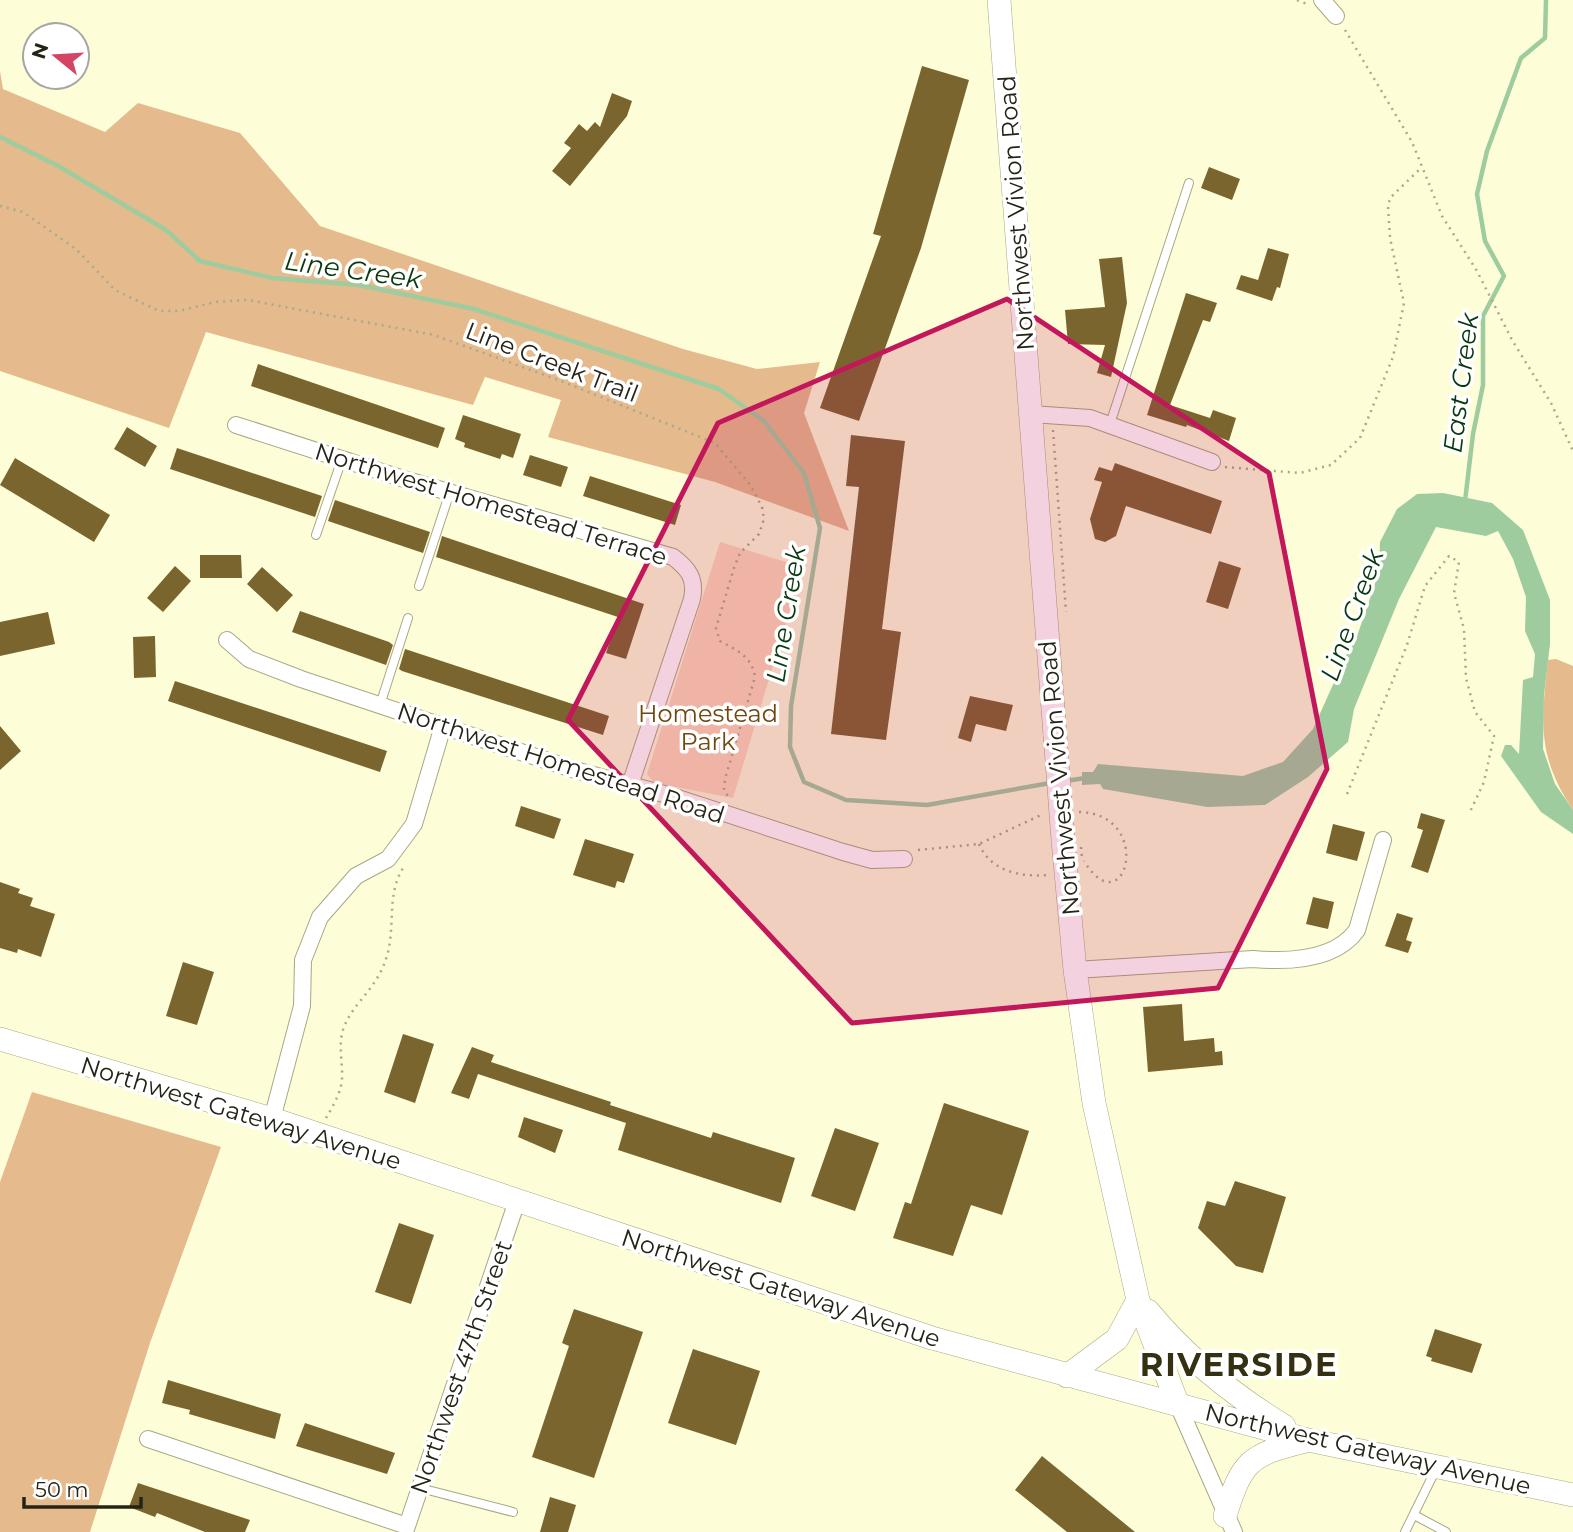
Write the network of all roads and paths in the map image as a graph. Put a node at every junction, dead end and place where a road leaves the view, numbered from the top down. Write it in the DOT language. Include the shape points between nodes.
graph roads {
  1 [pos="999,0"];
  2 [pos="1322,0"];
  3 [pos="1336,16"];
  4 [pos="1423,166"];
  5 [pos="1189,183"];
  6 [pos="0,206"];
  7 [pos="1031,414"];
  8 [pos="1110,424"];
  9 [pos="236,425"];
  10 [pos="1573,451"];
  11 [pos="342,459"];
  12 [pos="1212,462"];
  13 [pos="450,492"];
  14 [pos="316,535"];
  15 [pos="419,586"];
  16 [pos="408,618"];
  17 [pos="227,639"];
  18 [pos="380,705"];
  19 [pos="443,726"];
  20 [pos="630,785"];
  21 [pos="1347,794"];
  22 [pos="731,802"];
  23 [pos="1076,812"];
  24 [pos="1046,814"];
  25 [pos="1469,814"];
  26 [pos="1383,840"];
  27 [pos="979,844"];
  28 [pos="908,855"];
  29 [pos="1082,858"];
  30 [pos="408,860"];
  31 [pos="1048,876"];
  32 [pos="1075,970"];
  33 [pos="0,1039"];
  34 [pos="326,1118"];
  35 [pos="272,1119"];
  36 [pos="517,1201"];
  37 [pos="1138,1300"];
  38 [pos="1067,1376"];
  39 [pos="1178,1405"];
  40 [pos="148,1439"];
  41 [pos="1308,1440"];
  42 [pos="1437,1467"];
  43 [pos="420,1489"];
  44 [pos="1573,1495"];
  45 [pos="513,1512"];
  46 [pos="1416,1516"];
  47 [pos="1230,1524"];
  48 [pos="406,1529"];
  49 [pos="1405,1532"];
  50 [pos="1446,1532"];
  1 -- 7 [label="main road, Northwest Vivion Road"];
  2 -- 3 [label="street"];
  3 -- 4 [label="path"];
  4 -- 10 [label="path" via="1442,216 1551,403"];
  4 -- 12 [label="path" via="1390,198 1388,206 1404,303 1393,356 1360,438 1331,465 1300,473 1235,469"];
  5 -- 8 [label="lane"];
  6 -- 22 [label="path, Line Creek Trail" via="23,212 76,249 115,290 159,311 248,300 434,335 715,443 751,486 764,519 759,534 738,557 716,628 720,641 743,653 754,677 725,779 724,790"];
  7 -- 8 [label="street"];
  7 -- 32 [label="main road, Northwest Vivion Road, bridge"];
  8 -- 12 [label="street"];
  9 -- 11 [label="street, Northwest Homestead Terrace"];
  11 -- 13 [label="street, Northwest Homestead Terrace"];
  11 -- 14 [label="lane"];
  13 -- 15 [label="lane"];
  13 -- 20 [label="street, Northwest Homestead Terrace" via="673,557 687,568 694,589 692,600"];
  16 -- 18 [label="lane"];
  17 -- 18 [label="street, Northwest Homestead Road" via="249,659"];
  18 -- 19 [label="street, Northwest Homestead Road"];
  19 -- 20 [label="street, Northwest Homestead Road"];
  19 -- 35 [label="street" via="414,824 388,859 356,876 320,917 303,960 302,1006"];
  20 -- 28 [label="street, Northwest Homestead Road" via="872,860"];
  21 -- 25 [label="path" via="1407,645 1425,586 1449,556 1459,562 1454,593 1464,629 1466,678 1475,712 1494,736 1484,782"];
  23 -- 29 [label="path" via="1103,816 1117,827 1127,858 1125,871 1107,884 1098,880"];
  24 -- 27 [label="path"];
  26 -- 32 [label="street" via="1357,930 1348,942 1325,953 1277,961"];
  27 -- 28 [label="path"];
  27 -- 31 [label="path" via="1007,872"];
  30 -- 34 [label="path" via="395,884 390,939 381,974 342,1032 342,1081"];
  32 -- 37 [label="main road, Northwest Vivion Road" via="1094,1103"];
  33 -- 35 [label="main road, Northwest Gateway Avenue"];
  35 -- 36 [label="main road, Northwest Gateway Avenue"];
  36 -- 38 [label="main road, Northwest Gateway Avenue" via="922,1335"];
  36 -- 43 [label="street, Northwest 47th Street"];
  37 -- 38 [label="main road" via="1116,1339"];
  37 -- 39 [label="main road, Northwest Vivion Road"];
  37 -- 41 [label="main road" via="1192,1358 1241,1398"];
  38 -- 39 [label="main road, Northwest Gateway Avenue"];
  39 -- 41 [label="main road, Northwest Gateway Avenue"];
  39 -- 47 [label="street, Northwest Vivion Road"];
  40 -- 48 [label="street"];
  41 -- 42 [label="main road, Northwest Gateway Avenue"];
  41 -- 47 [label="main road" via="1272,1450 1243,1469"];
  42 -- 44 [label="main road, Northwest Gateway Avenue"];
  42 -- 46 [label="lane"];
  43 -- 45 [label="lane"];
  43 -- 48 [label="street, Northwest 47th Street"];
  46 -- 49 [label="lane"];
  46 -- 50 [label="lane"];
}
